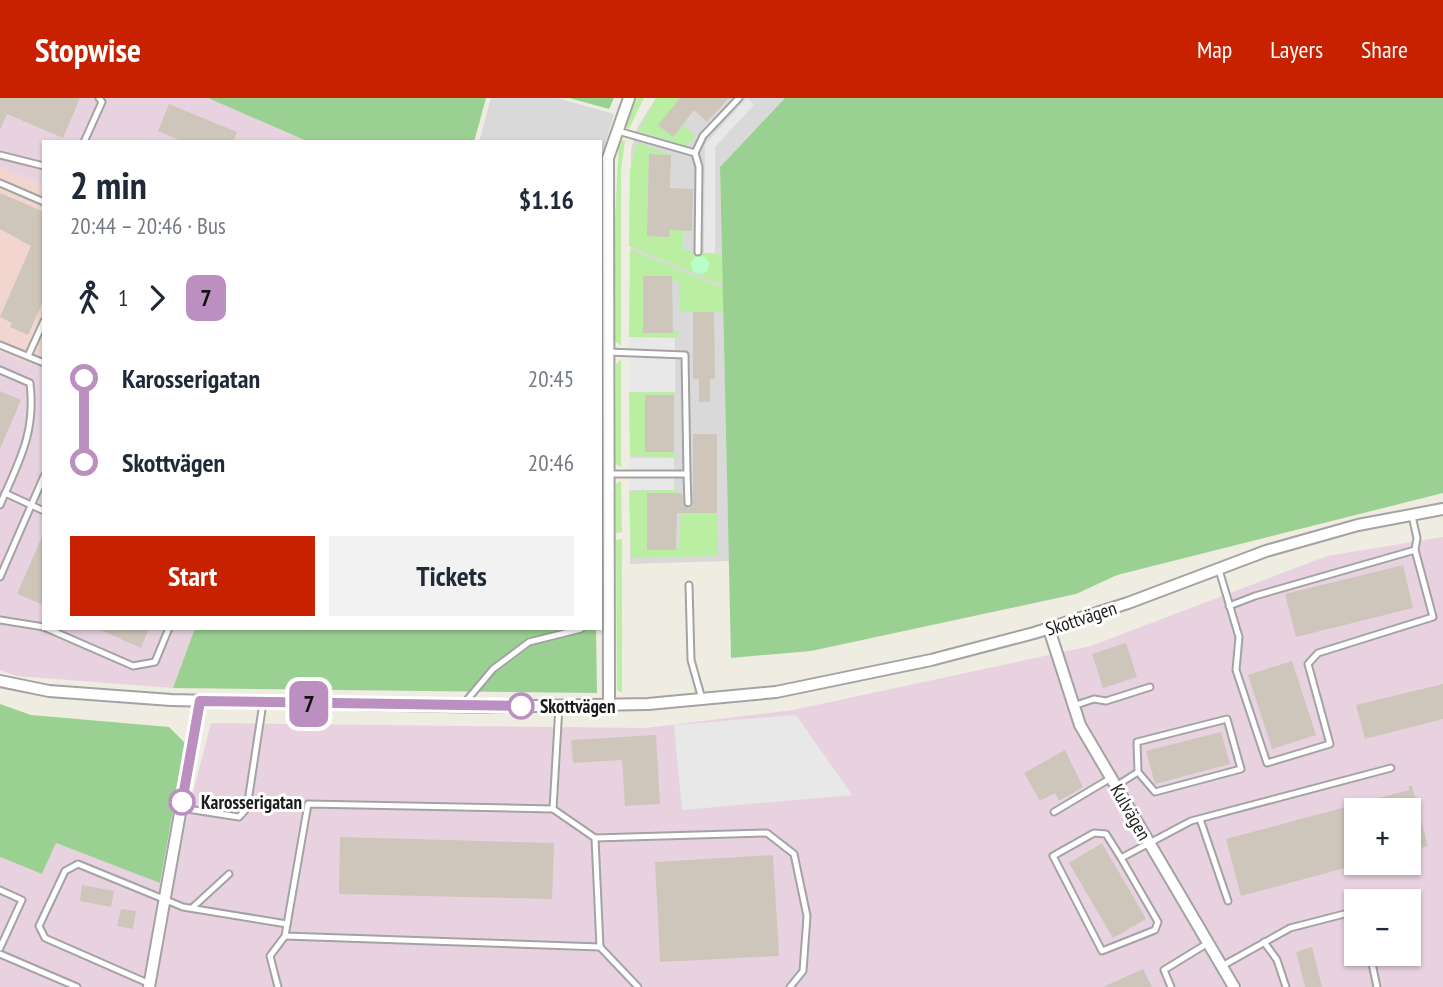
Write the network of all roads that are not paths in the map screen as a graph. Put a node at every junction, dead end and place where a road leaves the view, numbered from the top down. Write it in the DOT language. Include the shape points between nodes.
graph roads {
  1 [pos="99,98"];
  2 [pos="629,98"];
  3 [pos="739,98"];
  4 [pos="615,130"];
  5 [pos="85,140"];
  6 [pos="695,153"];
  7 [pos="0,156"];
  8 [pos="42,166"];
  9 [pos="0,183"];
  10 [pos="42,201"];
  11 [pos="604,215"];
  12 [pos="698,252"];
  13 [pos="604,287"];
  14 [pos="42,325"];
  15 [pos="0,345"];
  16 [pos="28,356"];
  17 [pos="605,357"];
  18 [pos="42,362"];
  19 [pos="0,370"];
  20 [pos="607,474"];
  21 [pos="687,474"];
  22 [pos="42,480"];
  23 [pos="604,486"];
  24 [pos="5,493"];
  25 [pos="688,503"];
  26 [pos="0,505"];
  27 [pos="31,505"];
  28 [pos="1443,509"];
  29 [pos="42,510"];
  30 [pos="1411,514"];
  31 [pos="1415,550"];
  32 [pos="1219,570"];
  33 [pos="0,577"];
  34 [pos="689,585"];
  35 [pos="1230,606"];
  36 [pos="0,620"];
  37 [pos="42,627"];
  38 [pos="1049,629"];
  39 [pos="50,630"];
  40 [pos="168,630"];
  41 [pos="577,630"];
  42 [pos="0,681"];
  43 [pos="1150,687"];
  44 [pos="702,699"];
  45 [pos="200,701"];
  46 [pos="263,703"];
  47 [pos="610,705"];
  48 [pos="559,706"];
  49 [pos="1073,706"];
  50 [pos="461,707"];
  51 [pos="1391,768"];
  52 [pos="1138,772"];
  53 [pos="1114,782"];
  54 [pos="181,808"];
  55 [pos="553,809"];
  56 [pos="1054,812"];
  57 [pos="1199,819"];
  58 [pos="596,838"];
  59 [pos="1149,842"];
  60 [pos="1121,858"];
  61 [pos="229,874"];
  62 [pos="0,890"];
  63 [pos="165,899"];
  64 [pos="1228,901"];
  65 [pos="192,908"];
  66 [pos="1344,914"];
  67 [pos="287,924"];
  68 [pos="285,936"];
  69 [pos="1264,942"];
  70 [pos="1208,943"];
  71 [pos="600,947"];
  72 [pos="0,948"];
  73 [pos="0,954"];
  74 [pos="1373,966"];
  75 [pos="1222,967"];
  76 [pos="149,986"];
  77 [pos="77,987"];
  78 [pos="278,987"];
  79 [pos="638,987"];
  80 [pos="790,987"];
  81 [pos="1171,987"];
  82 [pos="1234,987"];
  83 [pos="1286,987"];
  84 [pos="1377,987"];
  1 -- 5 [label="lane" via="102,102"];
  2 -- 4 [label="street"];
  3 -- 6 [label="lane" via="704,136"];
  4 -- 6 [label="lane"];
  4 -- 11 [label="street" via="607,158"];
  6 -- 12 [label="lane" via="699,167"];
  7 -- 8 [label="lane"];
  9 -- 10 [label="lane"];
  11 -- 13 [label="street"];
  13 -- 17 [label="street"];
  14 -- 16 [label="lane"];
  15 -- 16 [label="lane"];
  16 -- 18 [label="lane"];
  17 -- 20 [label="street"];
  17 -- 21 [label="lane" via="685,355"];
  19 -- 24 [label="lane" via="30,383 33,410 30,436"];
  20 -- 21 [label="lane"];
  20 -- 23 [label="street"];
  21 -- 25 [label="lane"];
  22 -- 27 [label="lane"];
  23 -- 47 [label="street"];
  24 -- 26 [label="lane"];
  24 -- 27 [label="lane"];
  27 -- 29 [label="lane"];
  27 -- 33 [label="lane"];
  28 -- 30 [label="street, Skottvägen"];
  30 -- 31 [label="lane"];
  30 -- 32 [label="street, Skottvägen" via="1358,524"];
  31 -- 35 [label="lane"];
  31 -- 35 [label="lane" via="1433,617 1318,653 1308,664 1330,744 1267,763 1236,670 1239,637"];
  32 -- 35 [label="lane"];
  32 -- 38 [label="street, Skottvägen"];
  34 -- 44 [label="lane" via="691,660"];
  36 -- 37 [label="lane"];
  38 -- 44 [label="street, Skottvägen" via="931,660 776,692"];
  38 -- 49 [label="street, Kulvägen"];
  39 -- 40 [label="lane" via="133,666 155,662"];
  41 -- 50 [label="lane" via="529,642 493,668"];
  42 -- 45 [label="street, Skottvägen" via="49,691"];
  43 -- 49 [label="lane"];
  44 -- 47 [label="street, Skottvägen"];
  45 -- 46 [label="street, Skottvägen"];
  45 -- 54 [label="street"];
  46 -- 50 [label="street, Skottvägen"];
  46 -- 54 [label="lane" via="247,808 239,817"];
  47 -- 48 [label="street, Skottvägen"];
  48 -- 50 [label="street, Skottvägen"];
  48 -- 55 [label="lane"];
  49 -- 53 [label="street, Kulvägen"];
  51 -- 57 [label="lane"];
  52 -- 52 [label="lane" via="1138,742 1227,719 1241,769 1154,792"];
  52 -- 53 [label="lane"];
  53 -- 56 [label="lane"];
  53 -- 59 [label="street, Kulvägen"];
  54 -- 63 [label="street"];
  55 -- 58 [label="lane"];
  55 -- 67 [label="lane" via="308,804"];
  57 -- 59 [label="lane"];
  57 -- 64 [label="lane"];
  58 -- 71 [label="lane"];
  58 -- 80 [label="lane" via="767,833 794,854 807,916 803,971"];
  59 -- 60 [label="lane"];
  59 -- 70 [label="street, Kulvägen"];
  60 -- 60 [label="lane" via="1106,834 1094,834 1053,856 1102,951 1155,930 1158,922"];
  61 -- 65 [label="lane"];
  62 -- 72 [label="lane" via="22,900"];
  63 -- 65 [label="lane"];
  63 -- 76 [label="street"];
  63 -- 76 [label="lane" via="78,864 65,871 39,926 45,938"];
  65 -- 67 [label="lane"];
  66 -- 69 [label="lane" via="1290,928"];
  67 -- 68 [label="lane"];
  68 -- 71 [label="lane"];
  68 -- 78 [label="lane" via="270,956"];
  69 -- 75 [label="lane"];
  69 -- 83 [label="lane" via="1277,960"];
  70 -- 75 [label="street, Kulvägen"];
  70 -- 81 [label="lane" via="1164,970"];
  71 -- 79 [label="lane"];
  73 -- 77 [label="lane"];
  74 -- 84 [label="lane"];
  75 -- 82 [label="street, Kulvägen"];
}
